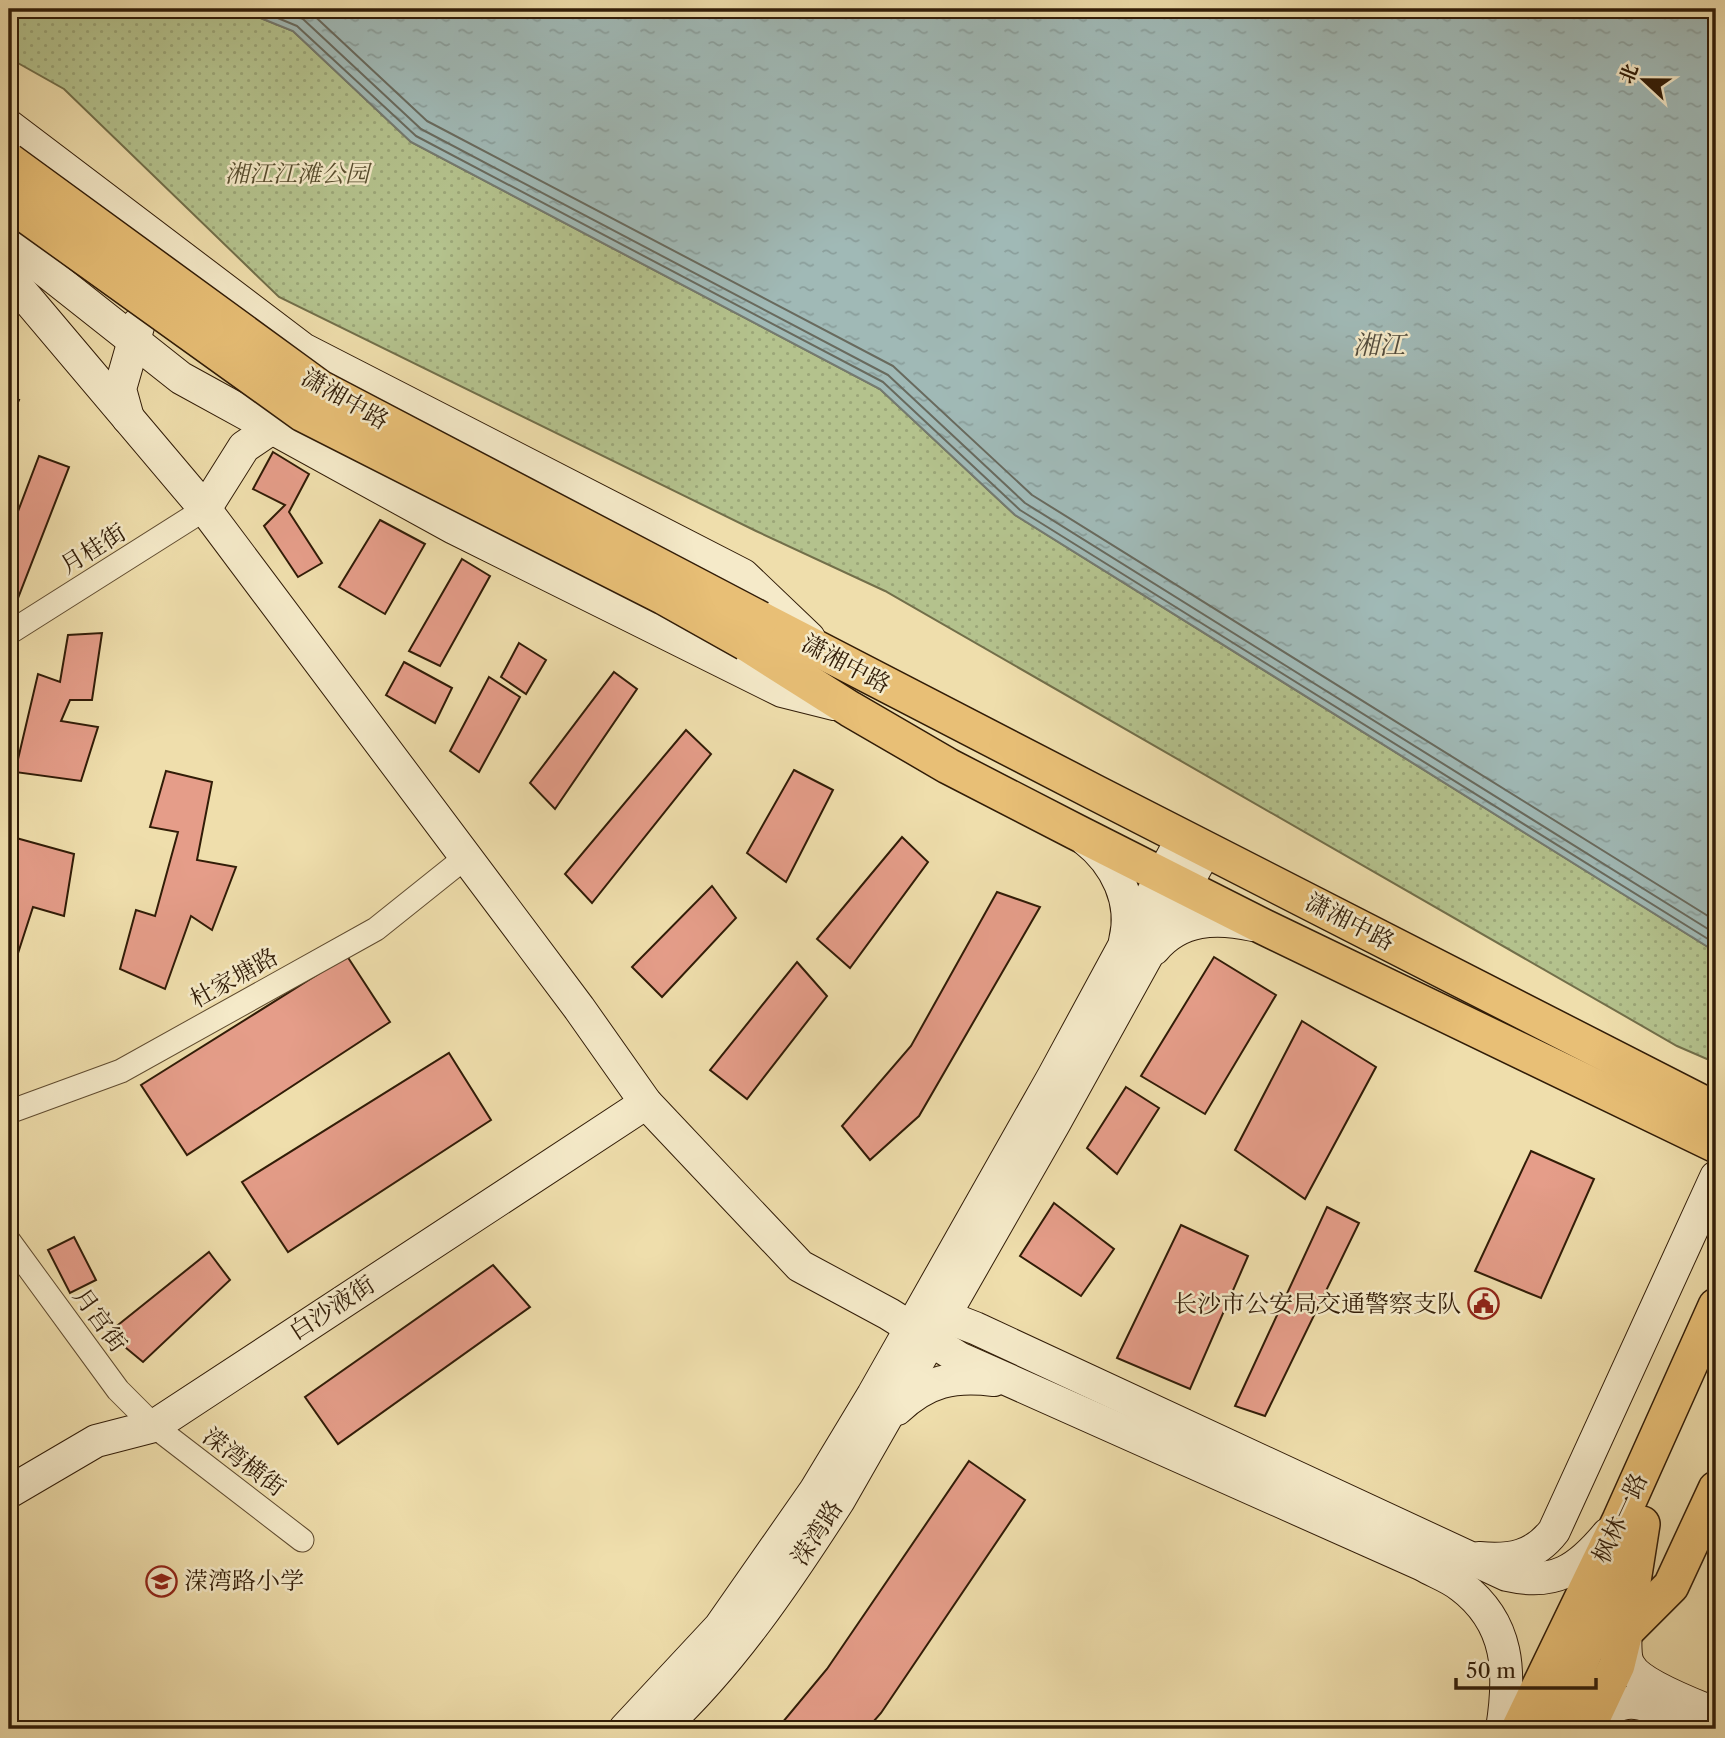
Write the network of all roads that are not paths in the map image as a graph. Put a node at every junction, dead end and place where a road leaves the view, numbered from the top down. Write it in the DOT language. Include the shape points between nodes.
graph roads {
  1 [pos="9,126"];
  2 [pos="9,162"];
  3 [pos="9,202"];
  4 [pos="9,242"];
  5 [pos="190,263"];
  6 [pos="9,277"];
  7 [pos="134,340"];
  8 [pos="303,349"];
  9 [pos="129,419"];
  10 [pos="272,428"];
  11 [pos="205,509"];
  12 [pos="753,631"];
  13 [pos="9,633"];
  14 [pos="825,653"];
  15 [pos="850,709"];
  16 [pos="1076,832"];
  17 [pos="1194,843"];
  18 [pos="466,857"];
  19 [pos="1174,881"];
  20 [pos="1264,927"];
  21 [pos="1129,962"];
  22 [pos="1716,1090"];
  23 [pos="1653,1096"];
  24 [pos="646,1103"];
  25 [pos="1716,1110"];
  26 [pos="9,1112"];
  27 [pos="1716,1145"];
  28 [pos="1716,1169"];
  29 [pos="1716,1177"];
  30 [pos="1704,1224"];
  31 [pos="9,1241"];
  32 [pos="977,1258"];
  33 [pos="1716,1306"];
  34 [pos="927,1324"];
  35 [pos="1006,1343"];
  36 [pos="1716,1354"];
  37 [pos="1016,1383"];
  38 [pos="154,1426"];
  39 [pos="879,1433"];
  40 [pos="1716,1489"];
  41 [pos="9,1492"];
  42 [pos="1631,1522"];
  43 [pos="302,1539"];
  44 [pos="1468,1557"];
  45 [pos="1625,1632"];
  46 [pos="1716,1714"];
  47 [pos="1589,1726"];
  48 [pos="625,1729"];
  49 [pos="661,1729"];
  50 [pos="1502,1729"];
  51 [pos="1519,1729"];
  52 [pos="1551,1729"];
  53 [pos="1700,1729"];
  1 -- 5 [label="street"];
  2 -- 12 [label="main road, 潇湘中路, bridge" via="320,388"];
  3 -- 12 [label="main road, 潇湘中路, bridge" via="303,414 652,591"];
  4 -- 7 [label="street"];
  5 -- 7 [label="street" via="139,323"];
  5 -- 8 [label="street"];
  6 -- 9 [label="street"];
  7 -- 9 [label="street" via="120,389"];
  7 -- 10 [label="street" via="181,377"];
  8 -- 10 [label="street"];
  8 -- 14 [label="street" via="743,575"];
  9 -- 11 [label="street"];
  10 -- 11 [label="street" via="244,447"];
  10 -- 15 [label="street" via="454,528 782,691"];
  11 -- 13 [label="street, 月桂街"];
  11 -- 18 [label="street"];
  12 -- 14 [label="main road, 潇湘中路"];
  12 -- 15 [label="main road, 潇湘中路"];
  14 -- 17 [label="main road, 潇湘中路"];
  15 -- 16 [label="main road, 潇湘中路"];
  16 -- 19 [label="main road, 潇湘中路"];
  16 -- 21 [label="street" via="1108,861 1119,881 1126,903"];
  17 -- 19 [label="street"];
  17 -- 23 [label="main road, 潇湘中路"];
  18 -- 24 [label="street"];
  18 -- 26 [label="street, 杜家塘路" via="376,929 134,1065"];
  19 -- 20 [label="main road, 潇湘中路"];
  19 -- 21 [label="street"];
  20 -- 21 [label="street" via="1228,919 1206,920 1184,926"];
  20 -- 23 [label="main road, 潇湘中路"];
  21 -- 32 [label="street"];
  21 -- 34 [label="street"];
  22 -- 23 [label="main road"];
  23 -- 25 [label="main road, 潇湘中路"];
  23 -- 27 [label="main road, 潇湘中路"];
  23 -- 28 [label="main road"];
  24 -- 34 [label="street" via="800,1266 888,1314"];
  24 -- 38 [label="street, 白沙液街"];
  29 -- 30 [label="street"];
  30 -- 44 [label="street" via="1554,1531 1544,1544 1515,1558"];
  31 -- 38 [label="street, 月宫街" via="118,1390"];
  32 -- 34 [label="street"];
  32 -- 35 [label="street" via="970,1308 976,1321"];
  33 -- 42 [label="main road, 枫林一路"];
  34 -- 35 [label="street"];
  34 -- 37 [label="street" via="959,1358"];
  34 -- 39 [label="street, 溁湾路"];
  34 -- 48 [label="street" via="720,1627"];
  35 -- 44 [label="street"];
  36 -- 42 [label="main road, 枫林一路"];
  37 -- 39 [label="street" via="942,1381 914,1394"];
  37 -- 50 [label="street" via="1459,1584 1480,1602 1502,1645 1508,1670"];
  38 -- 41 [label="street, 白沙液街" via="96,1441"];
  38 -- 43 [label="street, 溁湾横街"];
  39 -- 49 [label="street, 溁湾路" via="801,1559 746,1635"];
  40 -- 45 [label="main road" via="1671,1586"];
  42 -- 44 [label="street" via="1562,1575 1544,1579 1507,1575"];
  42 -- 45 [label="main road"];
  42 -- 51 [label="main road, 枫林一路"];
  42 -- 52 [label="main road, 枫林一路"];
  45 -- 46 [label="street" via="1628,1664 1634,1671"];
  45 -- 47 [label="main road" via="1617,1665"];
  47 -- 53 [label="street" via="1605,1710 1640,1702"];
}
